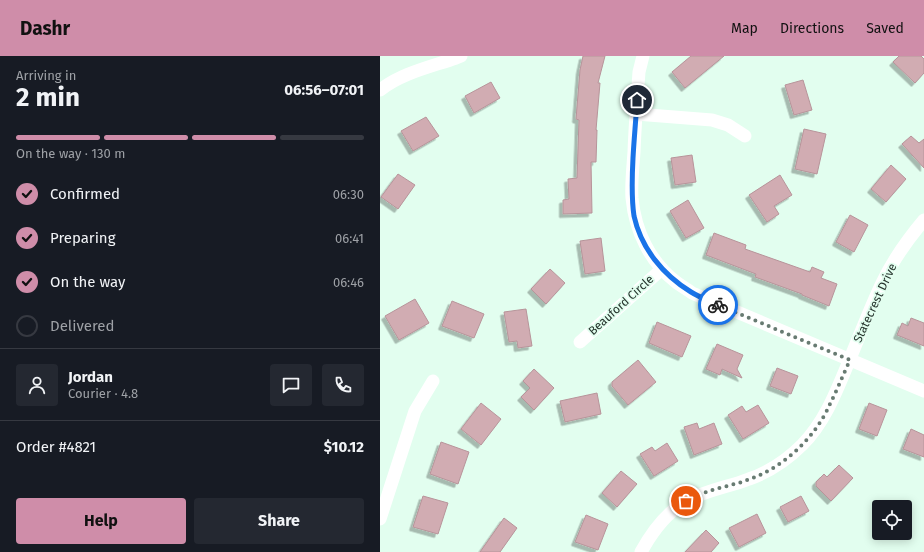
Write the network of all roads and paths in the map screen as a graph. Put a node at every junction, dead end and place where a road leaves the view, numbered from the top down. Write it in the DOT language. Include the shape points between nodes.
graph roads {
  1 [pos="461,56"];
  2 [pos="643,56"];
  3 [pos="380,90"];
  4 [pos="636,114"];
  5 [pos="745,136"];
  6 [pos="924,220"];
  7 [pos="662,269"];
  8 [pos="580,342"];
  9 [pos="850,360"];
  10 [pos="433,381"];
  11 [pos="924,391"];
  12 [pos="380,519"];
  13 [pos="641,552"];
  1 -- 3 [label="street" via="410,73"];
  2 -- 4 [label="street" via="639,72"];
  4 -- 5 [label="street" via="712,120 728,125"];
  4 -- 7 [label="street" via="632,186 635,217 640,235"];
  6 -- 9 [label="street, Statecrest Drive" via="882,282"];
  7 -- 8 [label="street, Beauford Circle"];
  7 -- 9 [label="street" via="692,293"];
  9 -- 11 [label="street"];
  9 -- 13 [label="street, Statecrest Drive" via="830,406 798,449 775,467 755,477 686,501 658,525"];
  10 -- 12 [label="street" via="415,411"];
}
